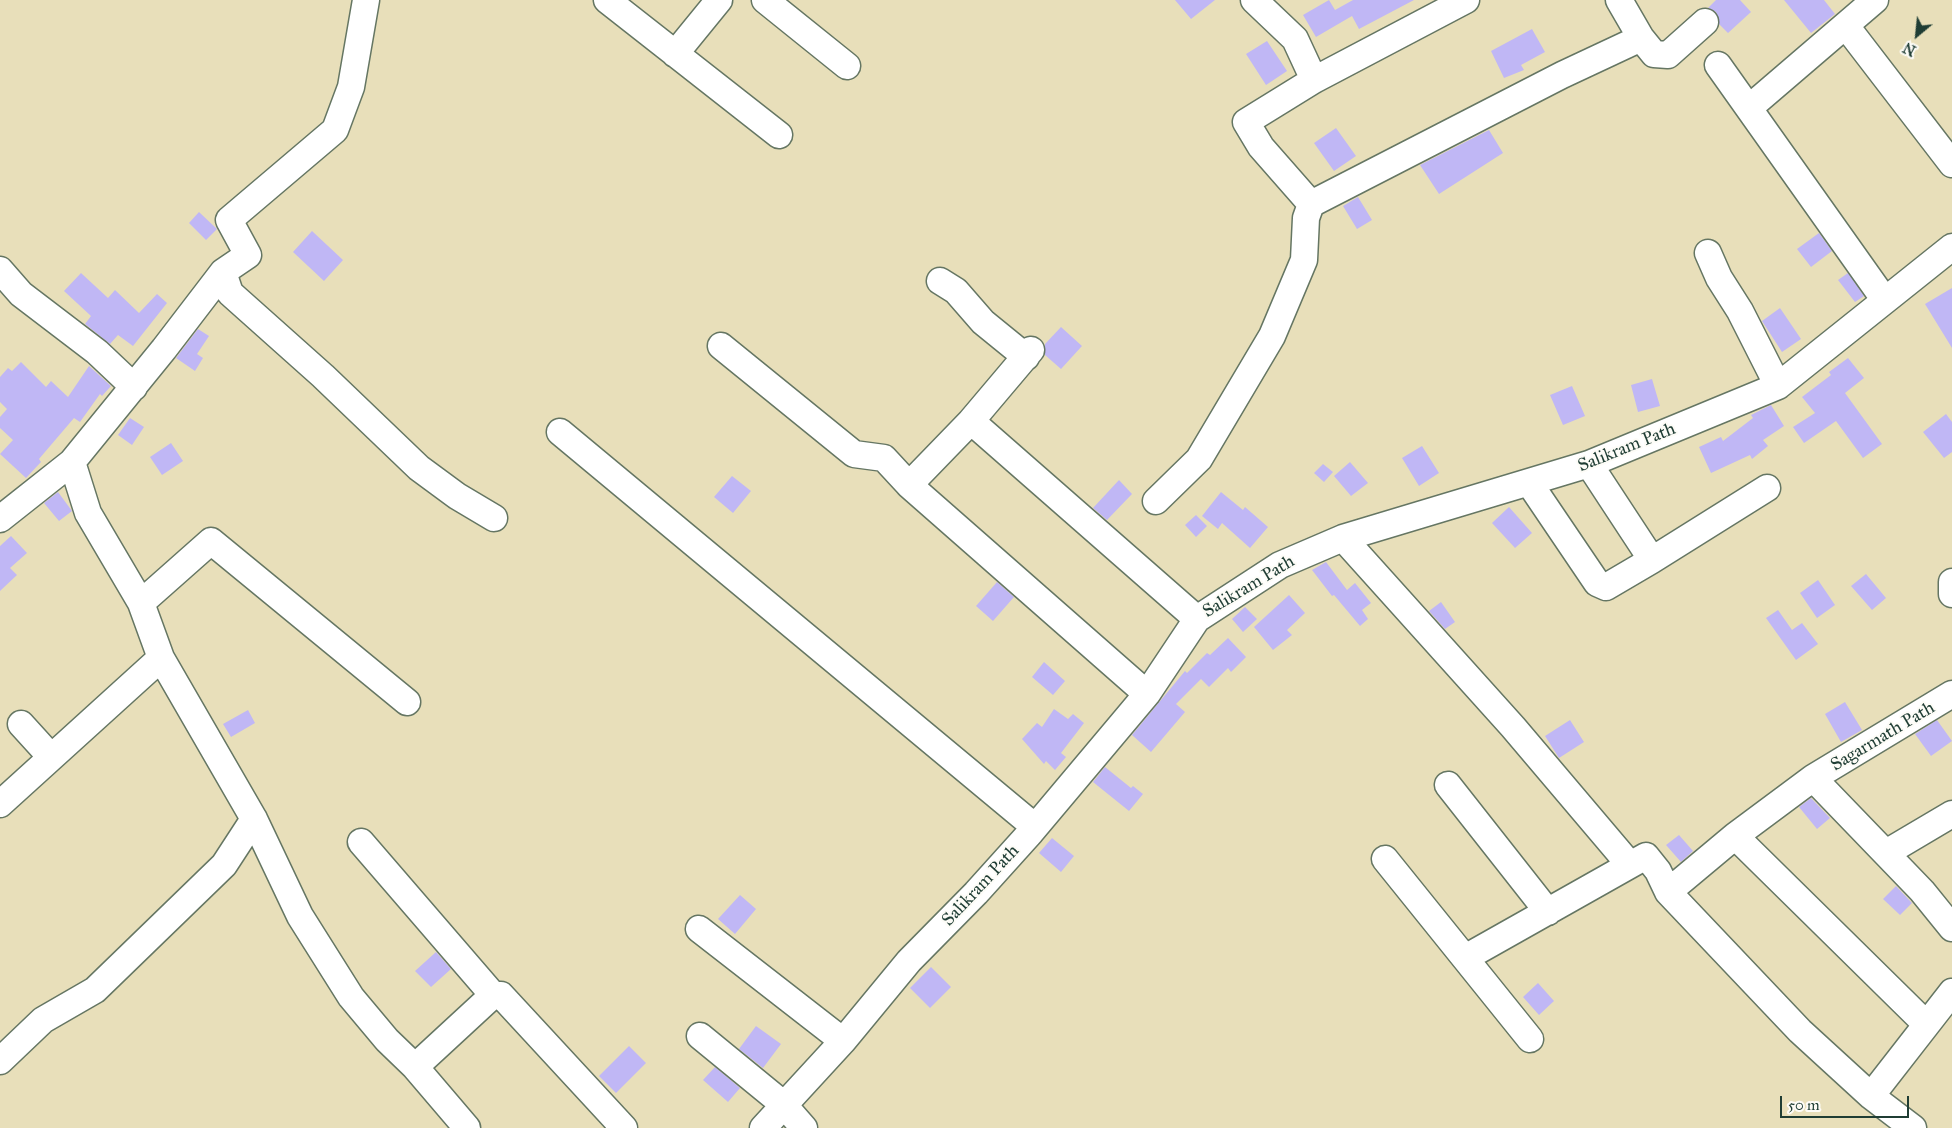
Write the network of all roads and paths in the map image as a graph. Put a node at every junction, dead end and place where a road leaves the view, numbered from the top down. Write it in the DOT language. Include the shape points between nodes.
graph roads {
  1 [pos="366,0"];
  2 [pos="607,0"];
  3 [pos="719,0"];
  4 [pos="765,0"];
  5 [pos="1254,0"];
  6 [pos="1466,0"];
  7 [pos="1619,0"];
  8 [pos="1875,0"];
  9 [pos="1705,22"];
  10 [pos="1846,26"];
  11 [pos="1641,38"];
  12 [pos="676,54"];
  13 [pos="1718,65"];
  14 [pos="848,66"];
  15 [pos="1314,80"];
  16 [pos="1750,108"];
  17 [pos="779,135"];
  18 [pos="1952,164"];
  19 [pos="1311,204"];
  20 [pos="1952,247"];
  21 [pos="1708,253"];
  22 [pos="0,270"];
  23 [pos="223,272"];
  24 [pos="940,281"];
  25 [pos="1884,299"];
  26 [pos="721,346"];
  27 [pos="1778,386"];
  28 [pos="134,387"];
  29 [pos="971,421"];
  30 [pos="560,432"];
  31 [pos="72,462"];
  32 [pos="1588,464"];
  33 [pos="1530,484"];
  34 [pos="909,485"];
  35 [pos="1767,488"];
  36 [pos="1156,501"];
  37 [pos="494,518"];
  38 [pos="0,519"];
  39 [pos="1343,538"];
  40 [pos="1652,560"];
  41 [pos="1952,582"];
  42 [pos="1952,594"];
  43 [pos="141,603"];
  44 [pos="1197,619"];
  45 [pos="161,658"];
  46 [pos="1147,694"];
  47 [pos="1952,694"];
  48 [pos="407,702"];
  49 [pos="21,724"];
  50 [pos="51,757"];
  51 [pos="1813,778"];
  52 [pos="1448,785"];
  53 [pos="0,804"];
  54 [pos="1952,814"];
  55 [pos="254,819"];
  56 [pos="1035,827"];
  57 [pos="1735,836"];
  58 [pos="361,842"];
  59 [pos="1886,853"];
  60 [pos="1384,859"];
  61 [pos="1630,865"];
  62 [pos="1668,892"];
  63 [pos="1548,912"];
  64 [pos="1952,928"];
  65 [pos="699,929"];
  66 [pos="1464,958"];
  67 [pos="1952,992"];
  68 [pos="493,994"];
  69 [pos="1926,1024"];
  70 [pos="700,1036"];
  71 [pos="1530,1039"];
  72 [pos="843,1041"];
  73 [pos="0,1061"];
  74 [pos="415,1067"];
  75 [pos="1871,1096"];
  76 [pos="783,1104"];
  77 [pos="460,1125"];
  78 [pos="624,1128"];
  79 [pos="762,1128"];
  80 [pos="804,1128"];
  81 [pos="1913,1128"];
  1 -- 23 [label="street" via="351,87 335,130 229,220 248,254"];
  2 -- 12 [label="street"];
  3 -- 12 [label="street"];
  4 -- 14 [label="street"];
  5 -- 15 [label="street" via="1296,39"];
  6 -- 15 [label="street"];
  7 -- 11 [label="street"];
  8 -- 10 [label="street"];
  9 -- 11 [label="street" via="1668,54 1654,54"];
  10 -- 16 [label="street"];
  10 -- 18 [label="street"];
  11 -- 19 [label="street"];
  12 -- 17 [label="street"];
  13 -- 16 [label="street"];
  15 -- 19 [label="street" via="1246,122 1261,146"];
  16 -- 25 [label="street"];
  19 -- 36 [label="street" via="1306,218 1304,260 1272,336 1199,459"];
  20 -- 25 [label="street, Salikram Path"];
  21 -- 27 [label="street"];
  22 -- 28 [label="street" via="21,294 97,352"];
  23 -- 28 [label="street"];
  23 -- 37 [label="street" via="230,293 324,376 419,468"];
  24 -- 29 [label="street" via="956,291 983,322 1028,354"];
  25 -- 27 [label="street, Salikram Path"];
  26 -- 34 [label="street" via="854,454 884,458"];
  27 -- 32 [label="street, Salikram Path"];
  28 -- 31 [label="street"];
  29 -- 34 [label="street"];
  29 -- 44 [label="street"];
  30 -- 56 [label="street"];
  31 -- 38 [label="street"];
  31 -- 43 [label="street" via="88,513"];
  32 -- 33 [label="street, Salikram Path"];
  32 -- 40 [label="street"];
  33 -- 39 [label="street, Salikram Path"];
  33 -- 40 [label="street" via="1602,586 1606,587"];
  34 -- 46 [label="street"];
  35 -- 40 [label="street"];
  39 -- 44 [label="street, Salikram Path" via="1280,565"];
  39 -- 61 [label="street" via="1513,727"];
  41 -- 42 [label="street"];
  43 -- 45 [label="street"];
  43 -- 48 [label="street" via="211,541"];
  44 -- 46 [label="street, Salikram Path"];
  45 -- 50 [label="street"];
  45 -- 55 [label="street"];
  46 -- 56 [label="street, Salikram Path"];
  47 -- 51 [label="street, Sagarmath Path"];
  49 -- 50 [label="street"];
  50 -- 53 [label="street"];
  51 -- 57 [label="street, Sagarmath Path"];
  51 -- 59 [label="street"];
  52 -- 63 [label="street"];
  54 -- 59 [label="street"];
  55 -- 73 [label="street" via="224,865 94,990 43,1020"];
  55 -- 74 [label="street" via="300,916 351,997"];
  56 -- 72 [label="street, Salikram Path" via="909,962"];
  57 -- 62 [label="street, Sagarmath Path"];
  57 -- 69 [label="street"];
  58 -- 68 [label="street"];
  59 -- 64 [label="street"];
  60 -- 66 [label="street"];
  61 -- 62 [label="street" via="1646,856"];
  61 -- 63 [label="street"];
  62 -- 75 [label="street" via="1800,1031"];
  63 -- 66 [label="street"];
  65 -- 72 [label="street"];
  66 -- 71 [label="street"];
  67 -- 69 [label="street"];
  68 -- 74 [label="street"];
  68 -- 78 [label="street" via="501,995"];
  69 -- 75 [label="street"];
  70 -- 76 [label="street"];
  72 -- 76 [label="street, Salikram Path"];
  74 -- 77 [label="street"];
  75 -- 81 [label="street"];
  76 -- 79 [label="street, Salikram Path"];
  76 -- 80 [label="street"];
}
